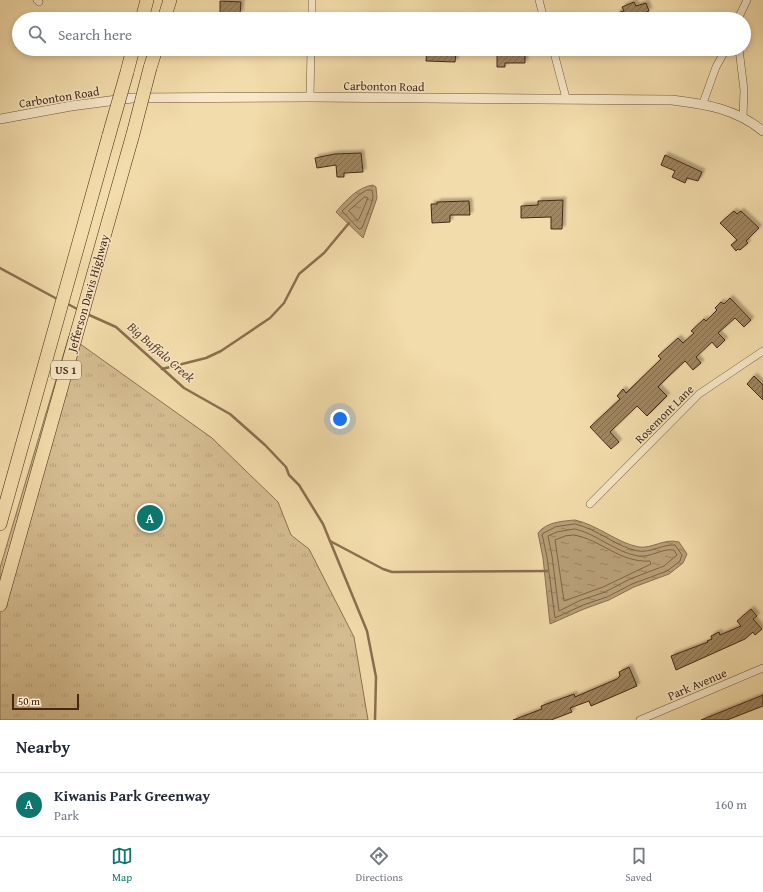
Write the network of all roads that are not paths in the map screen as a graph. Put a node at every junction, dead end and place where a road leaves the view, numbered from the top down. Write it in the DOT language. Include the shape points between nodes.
graph roads {
  1 [pos="147,0"];
  2 [pos="170,0"];
  3 [pos="312,0"];
  4 [pos="539,0"];
  5 [pos="747,0"];
  6 [pos="144,12"];
  7 [pos="166,12"];
  8 [pos="312,12"];
  9 [pos="542,12"];
  10 [pos="741,12"];
  11 [pos="131,56"];
  12 [pos="154,56"];
  13 [pos="311,56"];
  14 [pos="555,56"];
  15 [pos="722,56"];
  16 [pos="740,56"];
  17 [pos="310,97"];
  18 [pos="566,98"];
  19 [pos="703,103"];
  20 [pos="743,117"];
  21 [pos="0,119"];
  22 [pos="763,131"];
  23 [pos="763,351"];
  24 [pos="590,504"];
  25 [pos="0,524"];
  26 [pos="0,605"];
  27 [pos="763,668"];
  28 [pos="640,720"];
  1 -- 6 [label="highway"];
  2 -- 7 [label="highway"];
  3 -- 8 [label="street"];
  4 -- 9 [label="street"];
  5 -- 10 [label="street"];
  11 -- 25 [label="highway, Jefferson Davis Highway / US 1, bridge"];
  12 -- 26 [label="highway, Jefferson Davis Highway / US 1, bridge"];
  13 -- 17 [label="street"];
  14 -- 18 [label="street"];
  15 -- 19 [label="street"];
  16 -- 20 [label="street" via="744,90"];
  17 -- 18 [label="street, Carbonton Road"];
  17 -- 21 [label="street, Carbonton Road" via="132,98"];
  18 -- 19 [label="street, Carbonton Road"];
  19 -- 20 [label="street, Carbonton Road"];
  20 -- 22 [label="street, Carbonton Road"];
  23 -- 24 [label="street, Rosemont Lane" via="699,394"];
  27 -- 28 [label="street, Park Avenue"];
}
